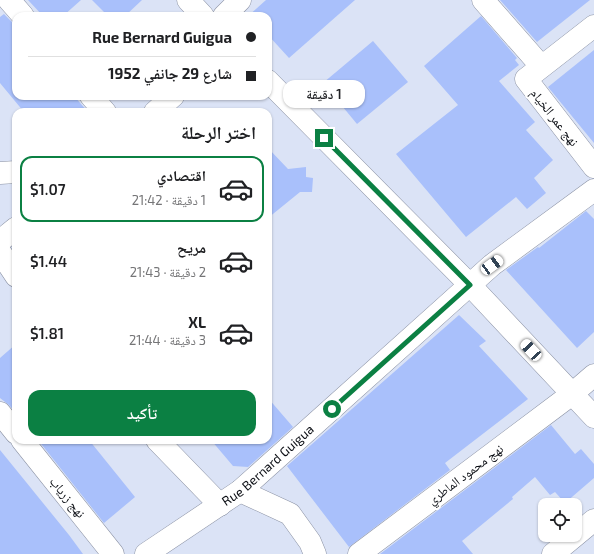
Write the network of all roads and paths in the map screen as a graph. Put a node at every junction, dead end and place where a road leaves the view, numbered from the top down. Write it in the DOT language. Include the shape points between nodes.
graph roads {
  1 [pos="6,0"];
  2 [pos="10,0"];
  3 [pos="188,0"];
  4 [pos="240,0"];
  5 [pos="483,0"];
  6 [pos="0,5"];
  7 [pos="20,12"];
  8 [pos="199,12"];
  9 [pos="228,12"];
  10 [pos="594,26"];
  11 [pos="541,66"];
  12 [pos="272,86"];
  13 [pos="94,100"];
  14 [pos="168,100"];
  15 [pos="102,108"];
  16 [pos="160,108"];
  17 [pos="594,167"];
  18 [pos="12,172"];
  19 [pos="0,173"];
  20 [pos="594,190"];
  21 [pos="12,231"];
  22 [pos="0,241"];
  23 [pos="0,252"];
  24 [pos="12,270"];
  25 [pos="470,285"];
  26 [pos="594,374"];
  27 [pos="572,394"];
  28 [pos="594,417"];
  29 [pos="25,444"];
  30 [pos="161,444"];
  31 [pos="240,492"];
  32 [pos="220,505"];
  33 [pos="594,520"];
  34 [pos="113,554"];
  35 [pos="146,554"];
  36 [pos="315,554"];
  37 [pos="359,554"];
  38 [pos="553,554"];
  1 -- 6 [label="street"];
  2 -- 7 [label="street"];
  3 -- 8 [label="street"];
  4 -- 9 [label="street"];
  5 -- 11 [label="street"];
  10 -- 11 [label="street, نهج عمر الخيام"];
  11 -- 17 [label="street, نهج عمر الخيام" via="526,79"];
  12 -- 25 [label="street"];
  13 -- 15 [label="street"];
  14 -- 16 [label="street"];
  18 -- 19 [label="street"];
  20 -- 25 [label="street, Rue Bernard Guigua" via="492,265"];
  21 -- 22 [label="street"];
  23 -- 24 [label="street"];
  25 -- 27 [label="street"];
  25 -- 31 [label="street, Rue Bernard Guigua"];
  26 -- 27 [label="street, نهج محمود الماطري"];
  27 -- 28 [label="street"];
  27 -- 37 [label="street, نهج محمود الماطري"];
  29 -- 34 [label="street, نهج زرياب"];
  30 -- 32 [label="street"];
  31 -- 32 [label="street, Rue Bernard Guigua"];
  31 -- 36 [label="street" via="290,514 310,542"];
  32 -- 35 [label="street, Rue Bernard Guigua"];
  33 -- 38 [label="street"];
}
